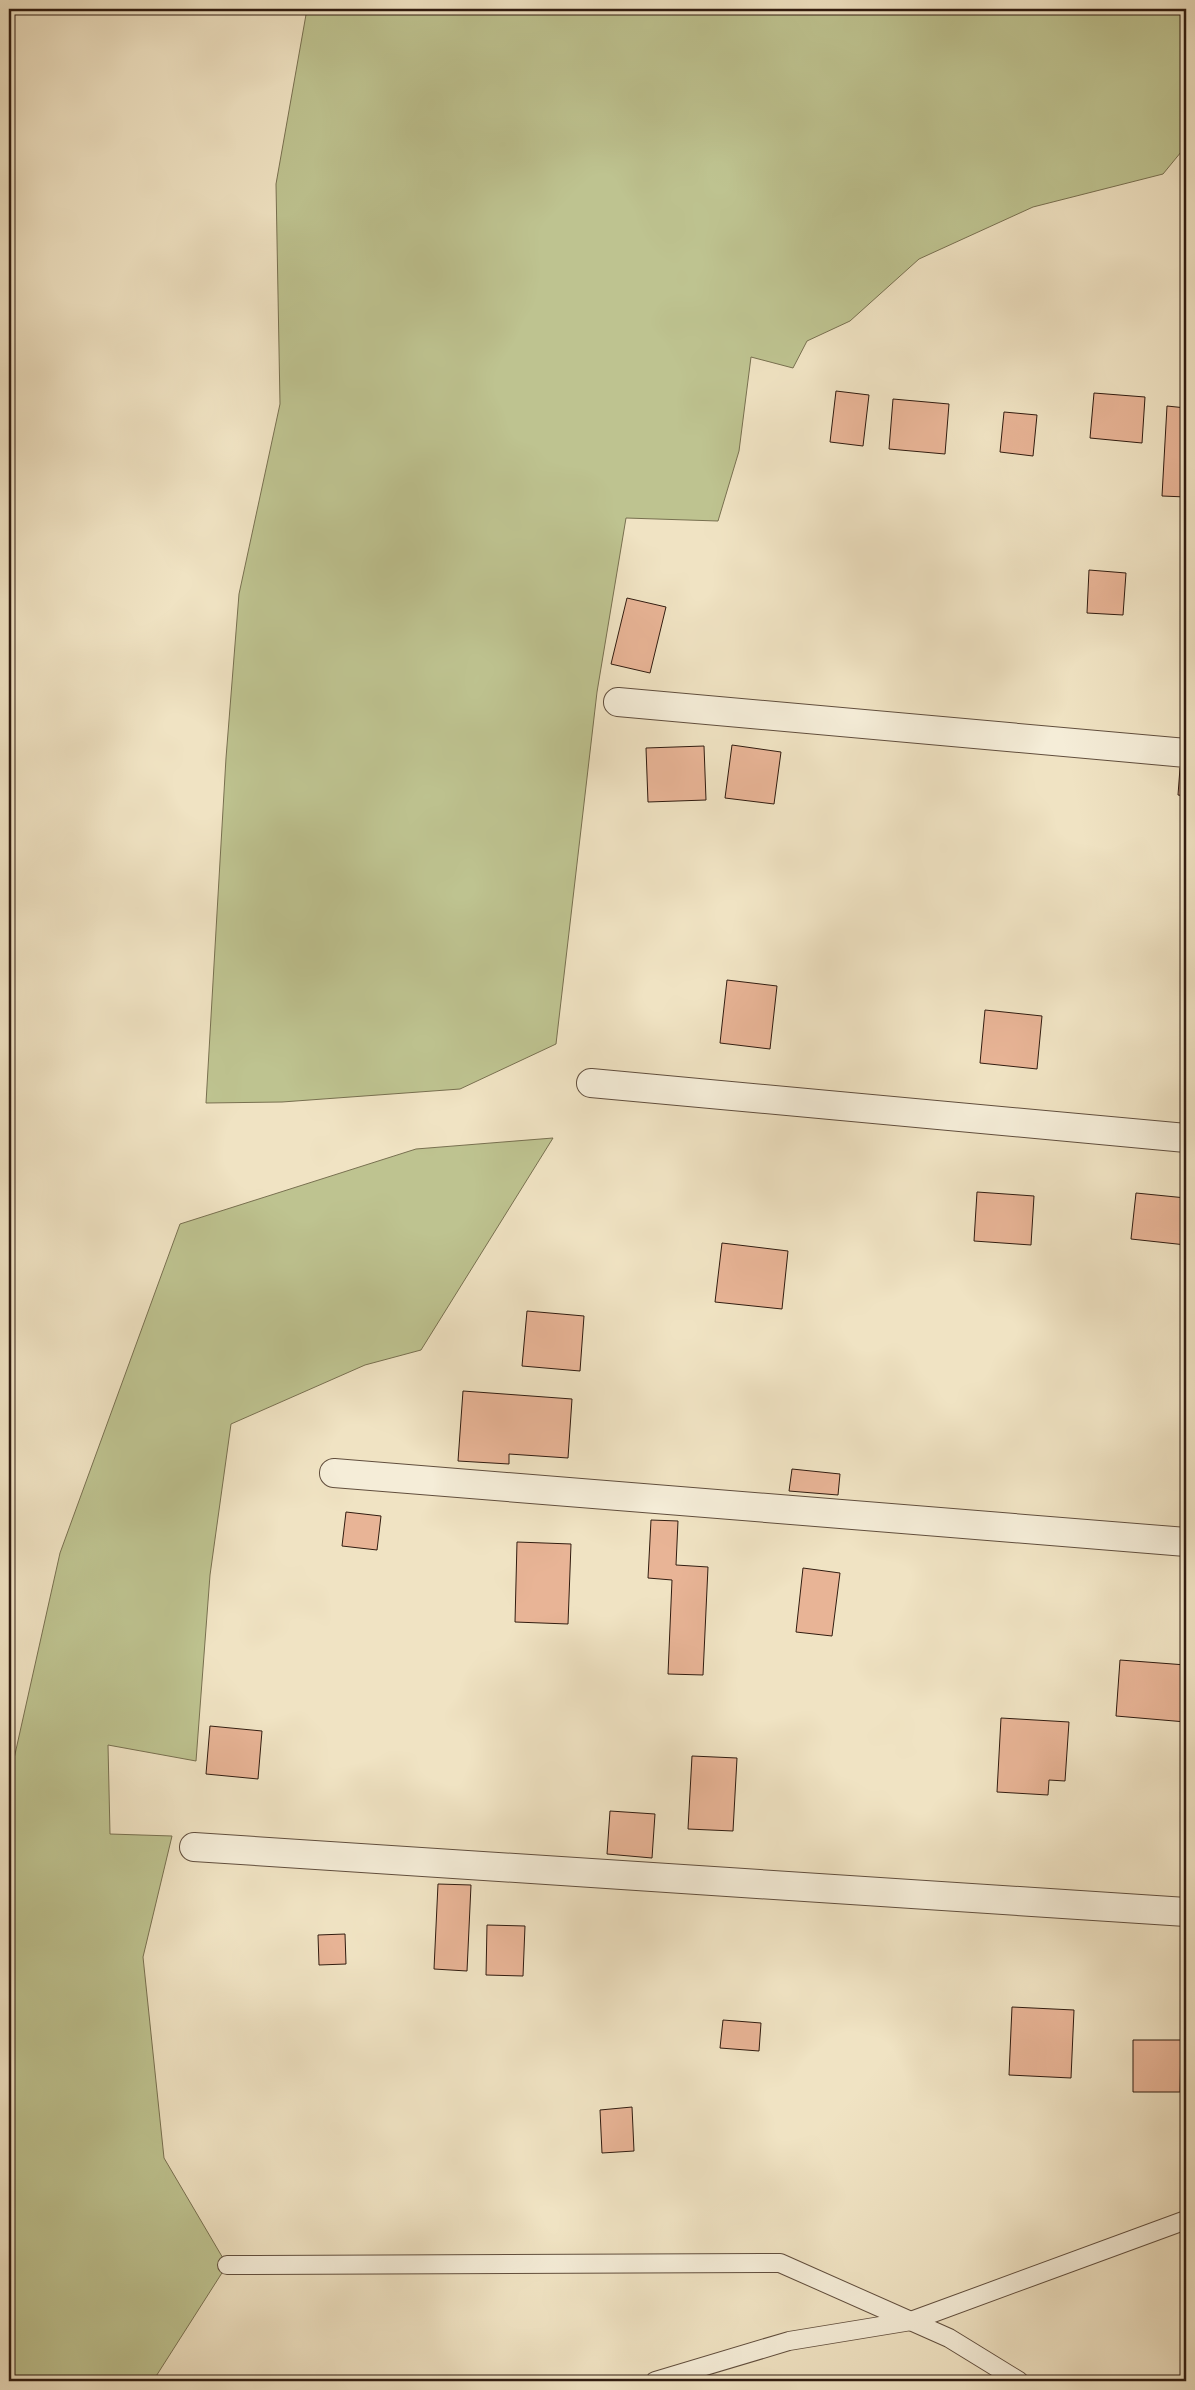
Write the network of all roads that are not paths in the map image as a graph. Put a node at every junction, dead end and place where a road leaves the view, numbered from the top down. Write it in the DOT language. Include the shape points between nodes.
graph roads {
  1 [pos="618,702"];
  2 [pos="1186,753"];
  3 [pos="591,1083"];
  4 [pos="1186,1138"];
  5 [pos="334,1474"];
  6 [pos="1186,1542"];
  7 [pos="194,1847"];
  8 [pos="1186,1912"];
  9 [pos="1186,2220"];
  10 [pos="227,2266"];
  11 [pos="911,2321"];
  12 [pos="655,2381"];
  13 [pos="1019,2381"];
  1 -- 2 [label="street"];
  3 -- 4 [label="street"];
  5 -- 6 [label="street"];
  7 -- 8 [label="street"];
  9 -- 11 [label="lane"];
  10 -- 11 [label="lane" via="780,2263"];
  11 -- 12 [label="lane" via="789,2340"];
  11 -- 13 [label="lane" via="949,2338"];
}
